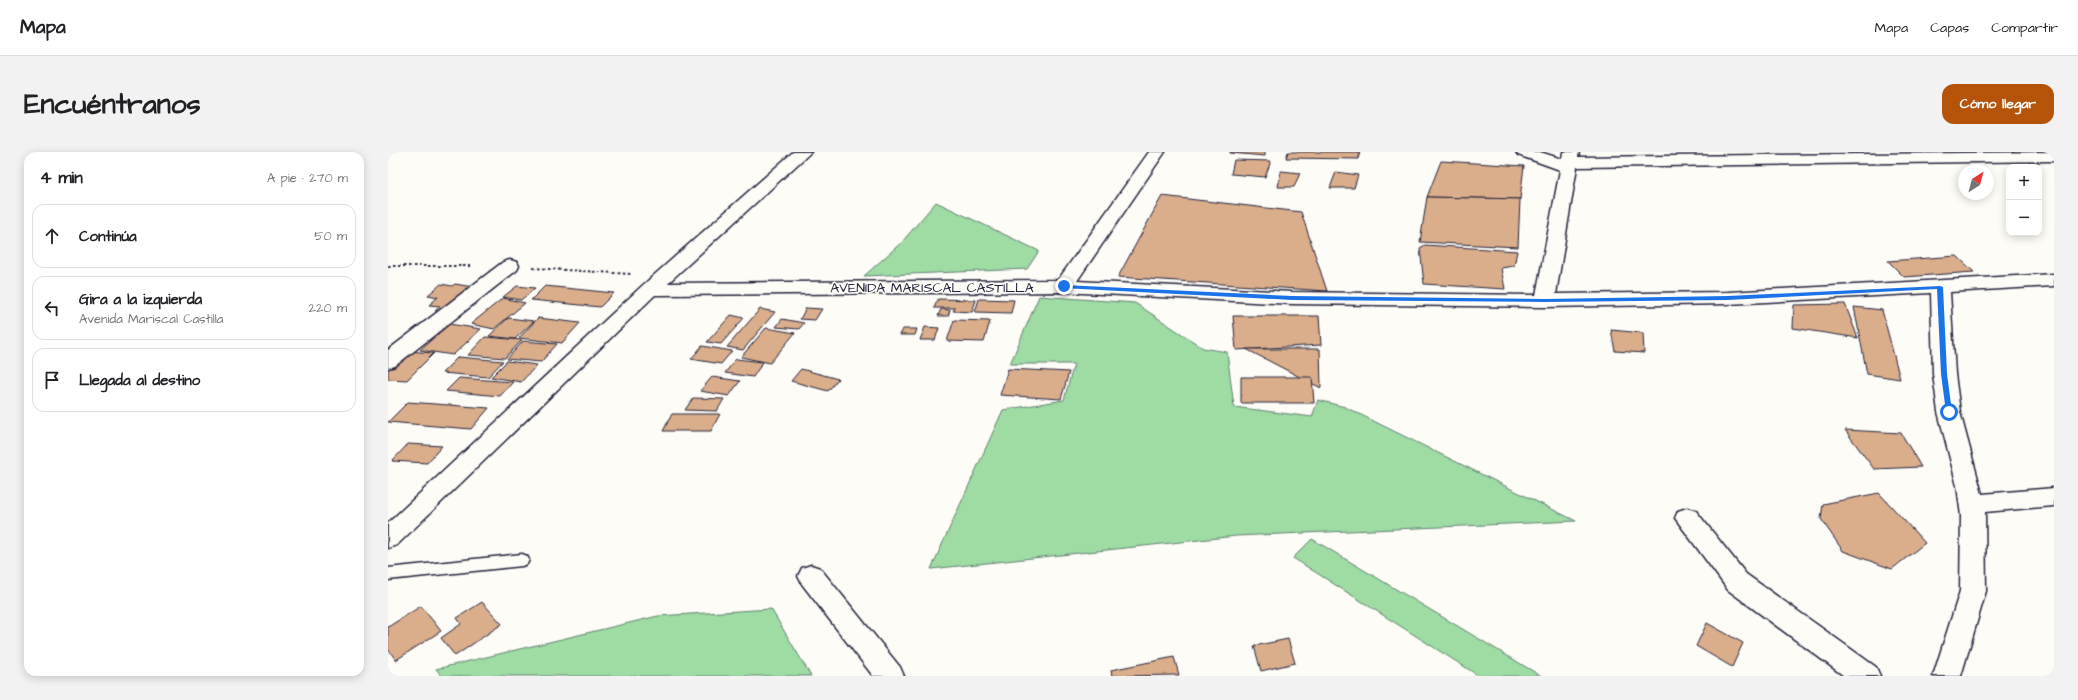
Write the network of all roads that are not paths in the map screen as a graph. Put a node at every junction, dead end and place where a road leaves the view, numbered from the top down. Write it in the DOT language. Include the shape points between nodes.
graph roads {
  1 [pos="803,152"];
  2 [pos="1157,152"];
  3 [pos="1524,152"];
  4 [pos="2054,156"];
  5 [pos="1569,160"];
  6 [pos="510,266"];
  7 [pos="2054,280"];
  8 [pos="1064,286"];
  9 [pos="1940,287"];
  10 [pos="650,289"];
  11 [pos="1545,301"];
  12 [pos="388,361"];
  13 [pos="2054,497"];
  14 [pos="1972,504"];
  15 [pos="1687,518"];
  16 [pos="388,538"];
  17 [pos="522,560"];
  18 [pos="388,574"];
  19 [pos="811,576"];
  20 [pos="890,676"];
  21 [pos="1866,676"];
  22 [pos="1947,676"];
  1 -- 10 [label="street"];
  2 -- 8 [label="street"];
  3 -- 5 [label="street"];
  4 -- 5 [label="street"];
  5 -- 11 [label="street"];
  6 -- 12 [label="street"];
  7 -- 9 [label="street, AVENIDA MARISCAL CASTILLA"];
  8 -- 10 [label="street, AVENIDA MARISCAL CASTILLA"];
  8 -- 11 [label="street, AVENIDA MARISCAL CASTILLA" via="1292,298"];
  9 -- 11 [label="street, AVENIDA MARISCAL CASTILLA" via="1728,298"];
  9 -- 14 [label="street" via="1944,374 1949,412 1963,458"];
  10 -- 16 [label="street"];
  13 -- 14 [label="street"];
  14 -- 22 [label="street" via="1973,591"];
  15 -- 21 [label="street" via="1737,582"];
  17 -- 18 [label="lane"];
  19 -- 20 [label="street"];
}
